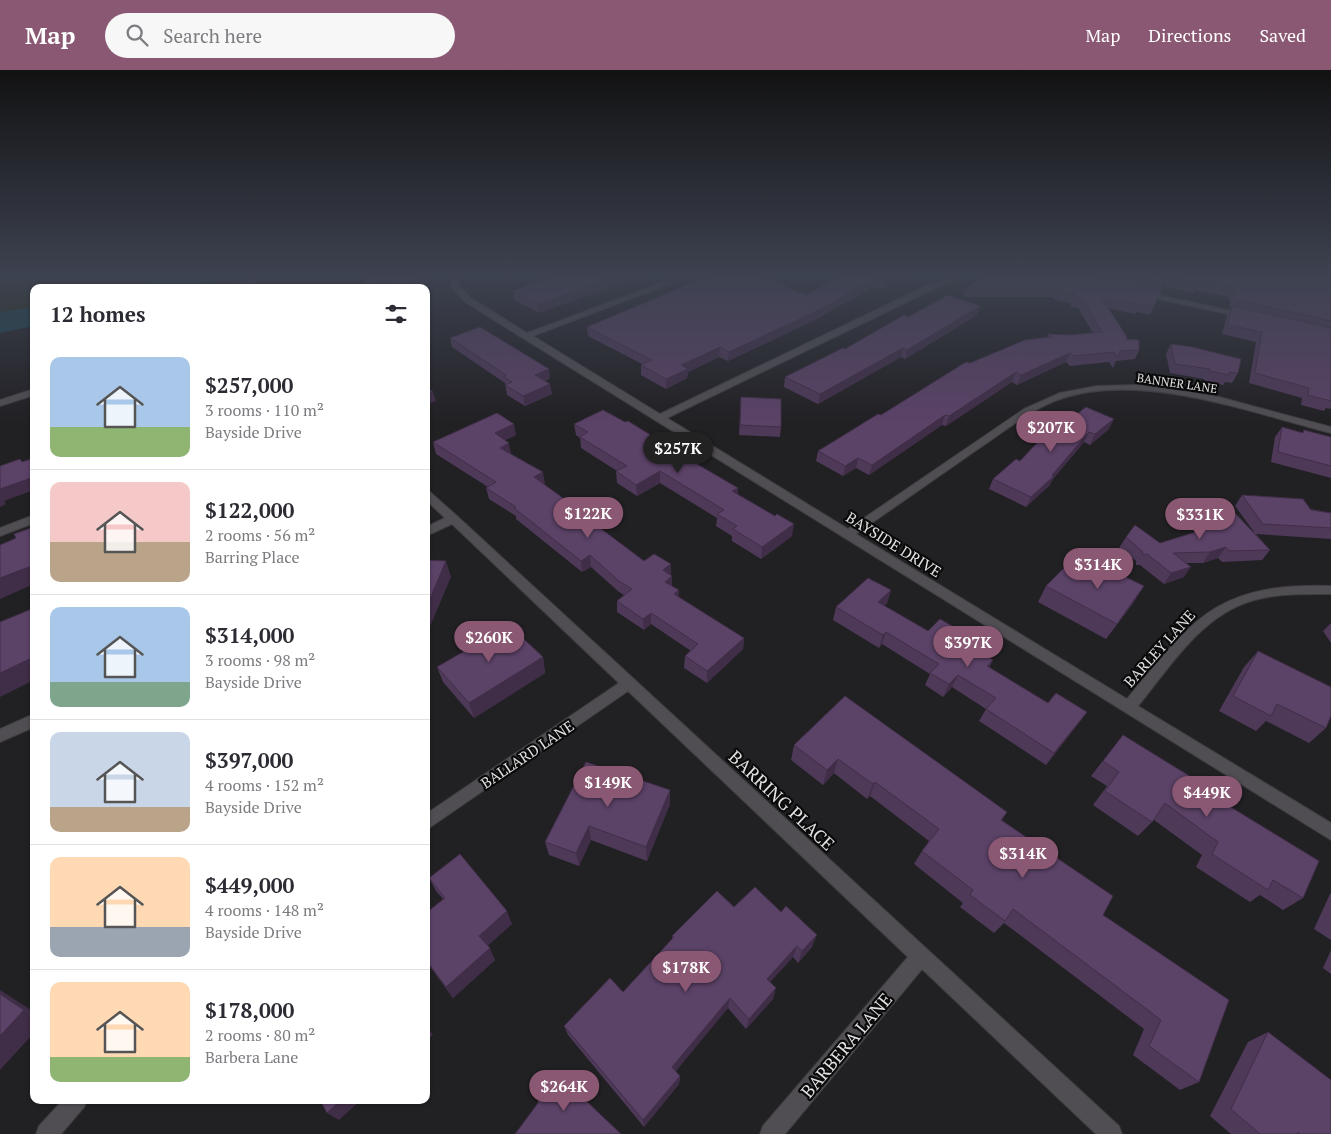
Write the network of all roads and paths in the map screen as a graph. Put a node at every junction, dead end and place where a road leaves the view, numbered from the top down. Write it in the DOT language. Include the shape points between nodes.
graph roads {
  1 [pos="508,324"];
  2 [pos="560,324"];
  3 [pos="855,324"];
  4 [pos="527,336"];
  5 [pos="30,393"];
  6 [pos="0,403"];
  7 [pos="660,418"];
  8 [pos="1331,430"];
  9 [pos="430,498"];
  10 [pos="453,519"];
  11 [pos="30,521"];
  12 [pos="430,530"];
  13 [pos="0,532"];
  14 [pos="848,534"];
  15 [pos="1331,590"];
  16 [pos="628,684"];
  17 [pos="1129,707"];
  18 [pos="30,722"];
  19 [pos="0,736"];
  20 [pos="430,820"];
  21 [pos="1331,832"];
  22 [pos="921,956"];
  23 [pos="74,1104"];
  24 [pos="48,1134"];
  25 [pos="771,1134"];
  26 [pos="1111,1134"];
  1 -- 4 [label="street, BAYSIDE DRIVE"];
  2 -- 4 [label="street"];
  3 -- 7 [label="street"];
  4 -- 7 [label="street, BAYSIDE DRIVE"];
  5 -- 6 [label="street"];
  7 -- 14 [label="street, BAYSIDE DRIVE"];
  8 -- 14 [label="street, BANNER LANE" via="1234,404 1168,392 1106,389 1065,394 1036,405"];
  9 -- 10 [label="street, BARRING PLACE"];
  10 -- 12 [label="street"];
  10 -- 16 [label="street, BARRING PLACE"];
  11 -- 13 [label="street"];
  14 -- 17 [label="street, BAYSIDE DRIVE"];
  15 -- 17 [label="street, BARLEY LANE" via="1290,590 1252,596 1219,610 1191,633"];
  16 -- 20 [label="street, BALLARD LANE"];
  16 -- 22 [label="street, BARRING PLACE"];
  17 -- 21 [label="street, BAYSIDE DRIVE"];
  18 -- 19 [label="street"];
  22 -- 25 [label="street, BARBERA LANE"];
  22 -- 26 [label="street, BARRING PLACE"];
  23 -- 24 [label="street"];
}
